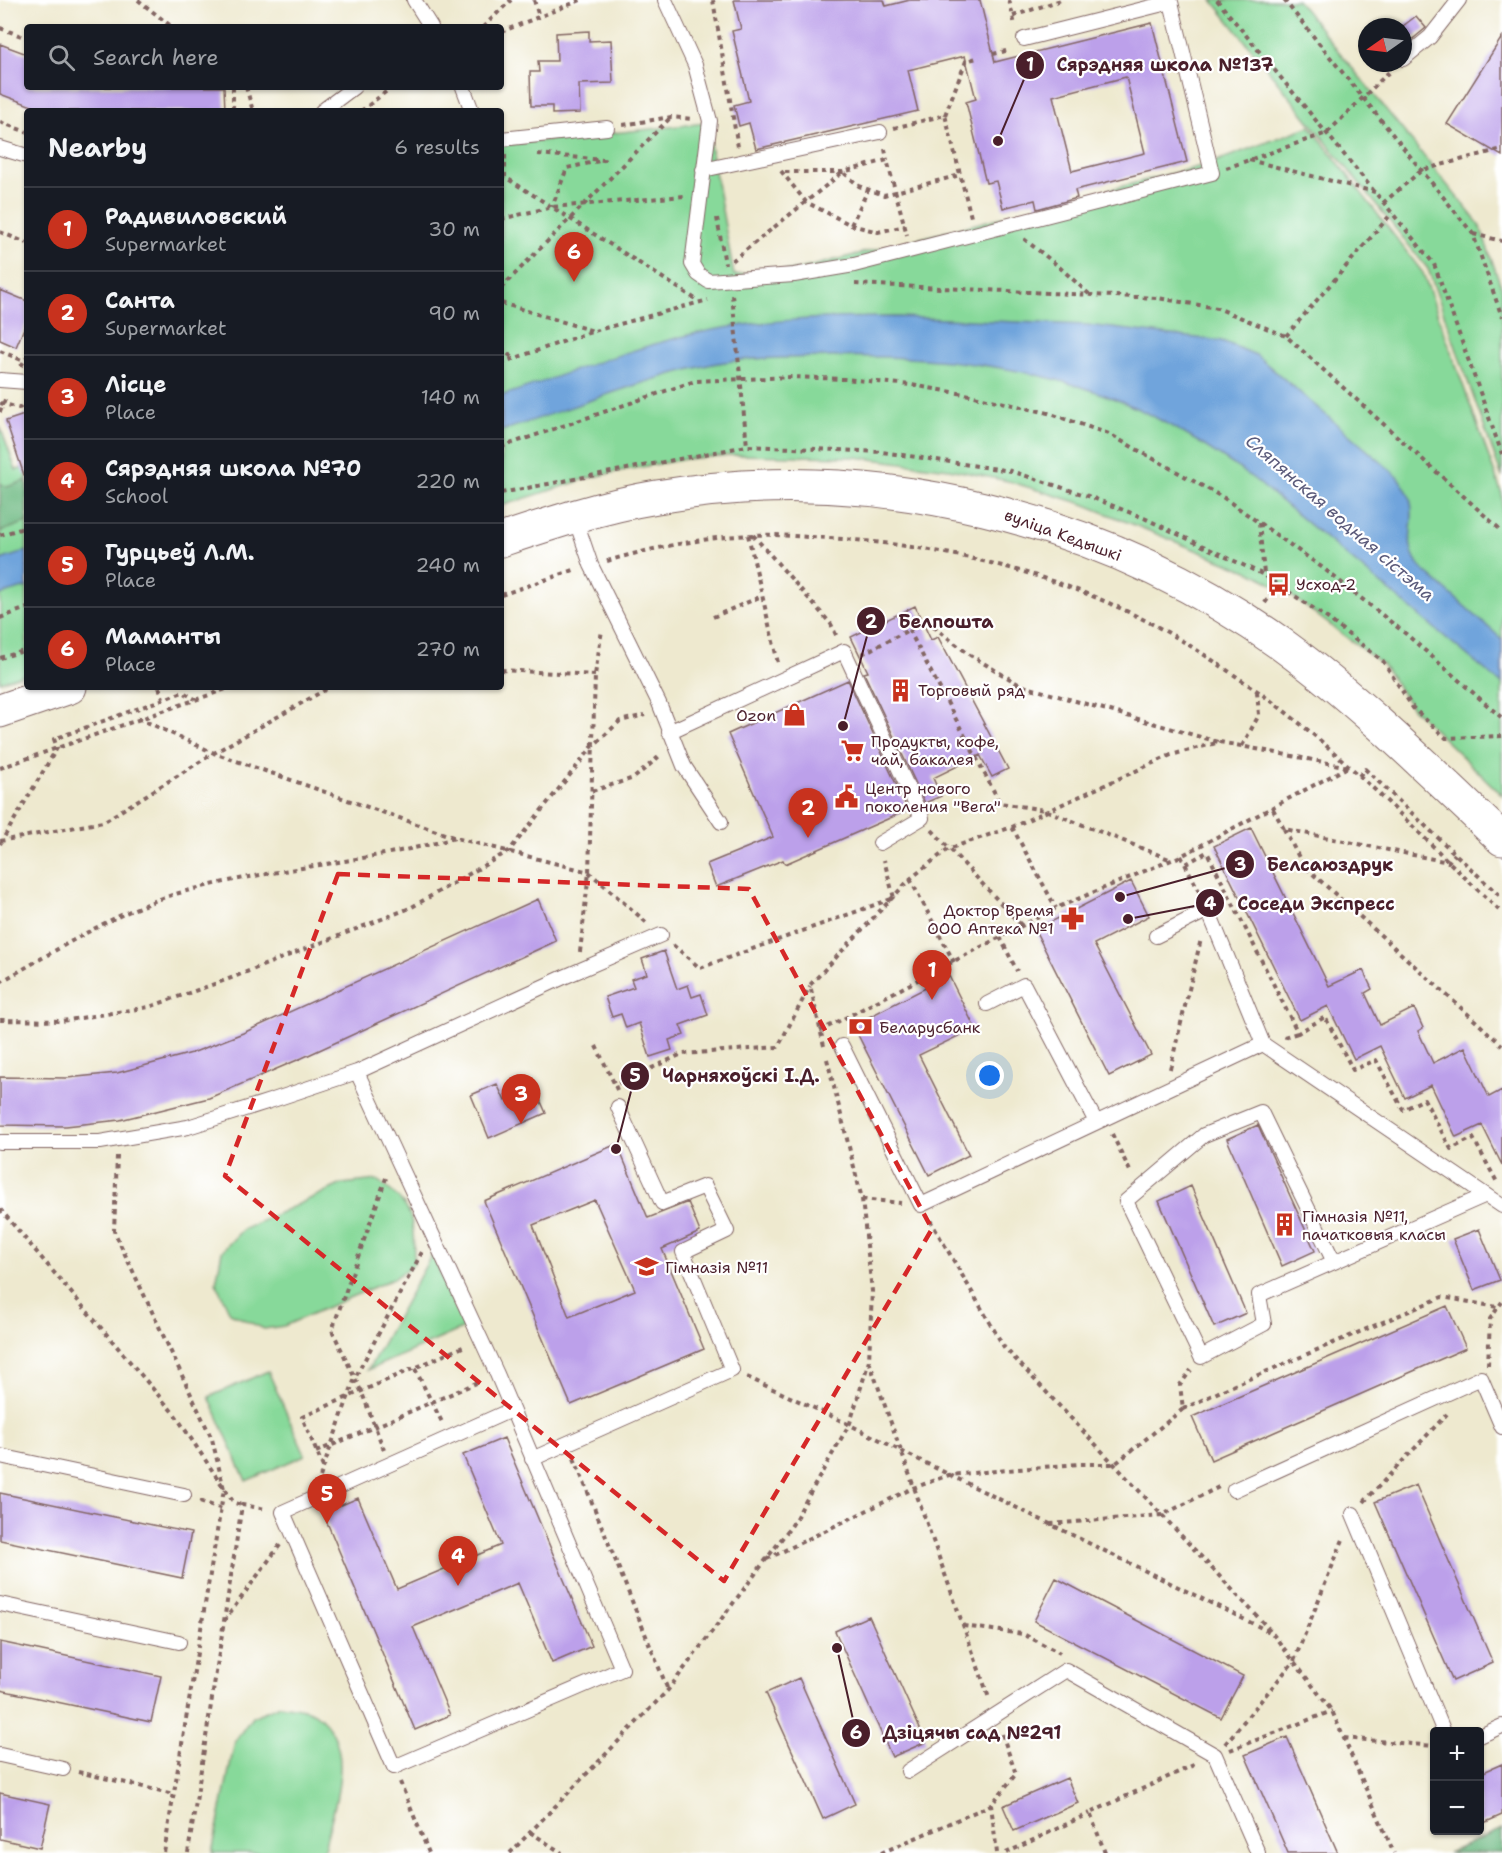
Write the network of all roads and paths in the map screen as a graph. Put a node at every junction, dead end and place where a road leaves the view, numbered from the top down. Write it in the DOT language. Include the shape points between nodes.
graph roads {
  1 [pos="138,0"];
  2 [pos="414,0"];
  3 [pos="511,0"];
  4 [pos="534,0"];
  5 [pos="581,0"];
  6 [pos="665,0"];
  7 [pos="713,0"];
  8 [pos="1067,0"];
  9 [pos="1217,0"];
  10 [pos="1284,0"];
  11 [pos="1459,0"];
  12 [pos="1061,1"];
  13 [pos="1013,16"];
  14 [pos="539,17"];
  15 [pos="168,24"];
  16 [pos="429,24"];
  17 [pos="486,24"];
  18 [pos="0,28"];
  19 [pos="504,31"];
  20 [pos="24,37"];
  21 [pos="1024,39"];
  22 [pos="1412,52"];
  23 [pos="977,58"];
  24 [pos="1390,72"];
  25 [pos="233,90"];
  26 [pos="247,90"];
  27 [pos="350,90"];
  28 [pos="388,90"];
  29 [pos="464,90"];
  30 [pos="1364,99"];
  31 [pos="233,108"];
  32 [pos="252,108"];
  33 [pos="326,108"];
  34 [pos="365,108"];
  35 [pos="471,108"];
  36 [pos="945,115"];
  37 [pos="671,117"];
  38 [pos="710,121"];
  39 [pos="0,122"];
  40 [pos="627,124"];
  41 [pos="608,128"];
  42 [pos="24,131"];
  43 [pos="880,132"];
  44 [pos="1326,133"];
  45 [pos="504,139"];
  46 [pos="0,148"];
  47 [pos="1502,149"];
  48 [pos="516,153"];
  49 [pos="527,154"];
  50 [pos="24,155"];
  51 [pos="772,156"];
  52 [pos="887,160"];
  53 [pos="1248,160"];
  54 [pos="741,162"];
  55 [pos="703,170"];
  56 [pos="1422,170"];
  57 [pos="782,172"];
  58 [pos="843,172"];
  59 [pos="1212,172"];
  60 [pos="960,175"];
  61 [pos="868,190"];
  62 [pos="896,192"];
  63 [pos="1375,192"];
  64 [pos="701,195"];
  65 [pos="806,202"];
  66 [pos="1383,203"];
  67 [pos="587,204"];
  68 [pos="552,207"];
  69 [pos="1392,213"];
  70 [pos="504,218"];
  71 [pos="571,219"];
  72 [pos="1005,224"];
  73 [pos="851,225"];
  74 [pos="0,232"];
  75 [pos="975,232"];
  76 [pos="1473,234"];
  77 [pos="1502,241"];
  78 [pos="24,242"];
  79 [pos="725,265"];
  80 [pos="852,284"];
  81 [pos="504,285"];
  82 [pos="1089,295"];
  83 [pos="744,296"];
  84 [pos="733,297"];
  85 [pos="722,298"];
  86 [pos="710,299"];
  87 [pos="698,300"];
  88 [pos="504,304"];
  89 [pos="1502,317"];
  90 [pos="594,331"];
  91 [pos="1286,336"];
  92 [pos="504,350"];
  93 [pos="0,351"];
  94 [pos="513,358"];
  95 [pos="24,361"];
  96 [pos="504,362"];
  97 [pos="741,379"];
  98 [pos="0,380"];
  99 [pos="24,382"];
  100 [pos="0,403"];
  101 [pos="24,406"];
  102 [pos="504,446"];
  103 [pos="1502,454"];
  104 [pos="504,492"];
  105 [pos="574,515"];
  106 [pos="1259,523"];
  107 [pos="24,528"];
  108 [pos="1502,531"];
  109 [pos="0,535"];
  110 [pos="750,535"];
  111 [pos="504,539"];
  112 [pos="591,565"];
  113 [pos="575,569"];
  114 [pos="580,580"];
  115 [pos="504,594"];
  116 [pos="762,596"];
  117 [pos="24,609"];
  118 [pos="713,617"];
  119 [pos="0,618"];
  120 [pos="598,621"];
  121 [pos="909,630"];
  122 [pos="24,651"];
  123 [pos="846,656"];
  124 [pos="0,658"];
  125 [pos="504,670"];
  126 [pos="595,675"];
  127 [pos="781,680"];
  128 [pos="61,690"];
  129 [pos="160,690"];
  130 [pos="223,690"];
  131 [pos="325,690"];
  132 [pos="1257,692"];
  133 [pos="163,698"];
  134 [pos="195,699"];
  135 [pos="0,711"];
  136 [pos="662,711"];
  137 [pos="138,718"];
  138 [pos="1502,718"];
  139 [pos="1502,736"];
  140 [pos="672,737"];
  141 [pos="1220,742"];
  142 [pos="593,746"];
  143 [pos="1242,746"];
  144 [pos="57,748"];
  145 [pos="214,753"];
  146 [pos="1349,767"];
  147 [pos="0,768"];
  148 [pos="1359,776"];
  149 [pos="592,791"];
  150 [pos="1273,809"];
  151 [pos="1046,810"];
  152 [pos="922,818"];
  153 [pos="721,822"];
  154 [pos="1012,827"];
  155 [pos="1284,829"];
  156 [pos="456,838"];
  157 [pos="1502,839"];
  158 [pos="1,842"];
  159 [pos="880,843"];
  160 [pos="948,849"];
  161 [pos="509,851"];
  162 [pos="1455,854"];
  163 [pos="1181,856"];
  164 [pos="1170,859"];
  165 [pos="1448,862"];
  166 [pos="1186,864"];
  167 [pos="589,872"];
  168 [pos="910,879"];
  169 [pos="894,898"];
  170 [pos="1502,898"];
  171 [pos="1056,908"];
  172 [pos="1208,910"];
  173 [pos="1502,913"];
  174 [pos="1022,926"];
  175 [pos="662,935"];
  176 [pos="1156,936"];
  177 [pos="1000,937"];
  178 [pos="954,962"];
  179 [pos="578,970"];
  180 [pos="0,982"];
  181 [pos="810,985"];
  182 [pos="1024,985"];
  183 [pos="987,1004"];
  184 [pos="0,1020"];
  185 [pos="820,1031"];
  186 [pos="1263,1044"];
  187 [pos="1502,1045"];
  188 [pos="596,1046"];
  189 [pos="842,1046"];
  190 [pos="357,1072"];
  191 [pos="615,1085"];
  192 [pos="1164,1092"];
  193 [pos="618,1107"];
  194 [pos="1100,1120"];
  195 [pos="0,1142"];
  196 [pos="395,1151"];
  197 [pos="1502,1183"];
  198 [pos="1139,1190"];
  199 [pos="1486,1195"];
  200 [pos="862,1199"];
  201 [pos="921,1205"];
  202 [pos="1502,1206"];
  203 [pos="0,1209"];
  204 [pos="431,1230"];
  205 [pos="1334,1262"];
  206 [pos="1502,1302"];
  207 [pos="1498,1308"];
  208 [pos="480,1339"];
  209 [pos="1201,1357"];
  210 [pos="869,1361"];
  211 [pos="415,1369"];
  212 [pos="732,1370"];
  213 [pos="497,1374"];
  214 [pos="355,1378"];
  215 [pos="1481,1378"];
  216 [pos="362,1393"];
  217 [pos="348,1398"];
  218 [pos="431,1402"];
  219 [pos="1183,1409"];
  220 [pos="511,1410"];
  221 [pos="1449,1412"];
  222 [pos="850,1423"];
  223 [pos="374,1427"];
  224 [pos="1502,1427"];
  225 [pos="450,1438"];
  226 [pos="568,1444"];
  227 [pos="331,1446"];
  228 [pos="899,1450"];
  229 [pos="316,1452"];
  230 [pos="0,1456"];
  231 [pos="532,1459"];
  232 [pos="390,1464"];
  233 [pos="1115,1464"];
  234 [pos="323,1468"];
  235 [pos="949,1475"];
  236 [pos="913,1488"];
  237 [pos="333,1490"];
  238 [pos="1234,1490"];
  239 [pos="184,1495"];
  240 [pos="312,1499"];
  241 [pos="242,1505"];
  242 [pos="222,1509"];
  243 [pos="283,1512"];
  244 [pos="1353,1514"];
  245 [pos="1161,1515"];
  246 [pos="1049,1524"];
  247 [pos="291,1530"];
  248 [pos="767,1559"];
  249 [pos="0,1604"];
  250 [pos="224,1621"];
  251 [pos="1272,1633"];
  252 [pos="179,1642"];
  253 [pos="1294,1661"];
  254 [pos="668,1690"];
  255 [pos="1332,1711"];
  256 [pos="995,1715"];
  257 [pos="1502,1726"];
  258 [pos="1442,1727"];
  259 [pos="1484,1734"];
  260 [pos="1344,1738"];
  261 [pos="1430,1746"];
  262 [pos="0,1755"];
  263 [pos="1215,1755"];
  264 [pos="394,1767"];
  265 [pos="63,1769"];
  266 [pos="908,1772"];
  267 [pos="174,1794"];
  268 [pos="991,1805"];
  269 [pos="1090,1813"];
  270 [pos="530,1832"];
  271 [pos="188,1853"];
  272 [pos="429,1853"];
  273 [pos="510,1853"];
  274 [pos="562,1853"];
  275 [pos="881,1853"];
  276 [pos="997,1853"];
  277 [pos="1006,1853"];
  278 [pos="1105,1853"];
  279 [pos="1258,1853"];
  280 [pos="1394,1853"];
  1 -- 15 [label="path"];
  2 -- 16 [label="lane"];
  3 -- 17 [label="path"];
  4 -- 14 [label="path"];
  5 -- 14 [label="path"];
  6 -- 38 [label="lane" via="695,65"];
  7 -- 54 [label="path"];
  8 -- 12 [label="path"];
  9 -- 44 [label="path"];
  10 -- 30 [label="path"];
  11 -- 22 [label="lane" via="1430,37"];
  12 -- 13 [label="path"];
  14 -- 19 [label="path"];
  18 -- 20 [label="path"];
  21 -- 59 [label="lane" via="1171,2"];
  23 -- 36 [label="path" via="966,61"];
  24 -- 30 [label="path"];
  25 -- 31 [label="path"];
  26 -- 32 [label="path"];
  27 -- 33 [label="lane"];
  28 -- 34 [label="path"];
  29 -- 35 [label="lane"];
  30 -- 44 [label="path"];
  30 -- 56 [label="path"];
  36 -- 43 [label="path"];
  36 -- 60 [label="path"];
  37 -- 38 [label="path"];
  37 -- 40 [label="path"];
  37 -- 67 [label="path"];
  38 -- 55 [label="lane"];
  39 -- 42 [label="path"];
  41 -- 45 [label="lane"];
  43 -- 51 [label="lane"];
  43 -- 52 [label="path"];
  44 -- 53 [label="path"];
  44 -- 63 [label="path"];
  46 -- 50 [label="lane"];
  47 -- 56 [label="path"];
  48 -- 68 [label="path" via="505,152 505,177"];
  49 -- 68 [label="path" via="604,160 567,168"];
  51 -- 54 [label="lane"];
  51 -- 57 [label="path"];
  52 -- 58 [label="path"];
  52 -- 62 [label="path"];
  53 -- 59 [label="path"];
  53 -- 63 [label="path"];
  54 -- 55 [label="lane"];
  55 -- 64 [label="lane"];
  56 -- 66 [label="path"];
  56 -- 76 [label="path"];
  57 -- 58 [label="path"];
  57 -- 65 [label="path"];
  58 -- 61 [label="path"];
  58 -- 65 [label="path"];
  59 -- 72 [label="lane"];
  60 -- 62 [label="path"];
  60 -- 75 [label="path"];
  61 -- 62 [label="path" via="884,195"];
  61 -- 73 [label="path"];
  62 -- 73 [label="path" via="905,226 878,232"];
  63 -- 66 [label="path"];
  64 -- 67 [label="path"];
  64 -- 75 [label="lane" via="692,264 708,281 794,275 854,265"];
  65 -- 73 [label="path"];
  65 -- 79 [label="path"];
  66 -- 69 [label="path"];
  67 -- 68 [label="path"];
  67 -- 71 [label="path"];
  68 -- 70 [label="path"];
  68 -- 71 [label="path"];
  69 -- 91 [label="path"];
  69 -- 103 [label="path" via="1434,264"];
  71 -- 81 [label="path"];
  71 -- 87 [label="path"];
  72 -- 75 [label="lane"];
  72 -- 82 [label="path"];
  74 -- 78 [label="path"];
  76 -- 77 [label="path"];
  76 -- 89 [label="path"];
  80 -- 82 [label="path"];
  82 -- 91 [label="path" via="1158,298 1217,309"];
  83 -- 84 [label="path"];
  84 -- 85 [label="path"];
  84 -- 97 [label="path"];
  86 -- 87 [label="path"];
  87 -- 90 [label="path"];
  88 -- 90 [label="path"];
  90 -- 94 [label="path"];
  91 -- 108 [label="path"];
  92 -- 94 [label="path"];
  93 -- 95 [label="path"];
  94 -- 96 [label="path"];
  97 -- 102 [label="path" via="695,381"];
  97 -- 104 [label="path" via="747,446"];
  97 -- 106 [label="path" via="844,379 912,385 1048,413 1109,434 1224,498"];
  98 -- 99 [label="lane"];
  100 -- 101 [label="path"];
  105 -- 111 [label="street, вуліца Кедышкі"];
  105 -- 112 [label="lane"];
  105 -- 157 [label="street, вуліца Кедышкі" via="658,496 748,487 825,488 936,499 1018,516 1186,586 1283,646 1395,738"];
  106 -- 138 [label="path" via="1406,634"];
  106 -- 139 [label="path" via="1264,575 1383,661 1413,708 1446,738"];
  107 -- 109 [label="path"];
  110 -- 112 [label="path" via="644,550"];
  110 -- 116 [label="path"];
  110 -- 123 [label="path" via="831,624"];
  110 -- 132 [label="path" via="905,545 970,557 1053,581 1179,639"];
  112 -- 113 [label="path"];
  112 -- 136 [label="lane"];
  113 -- 114 [label="path"];
  113 -- 115 [label="path"];
  116 -- 118 [label="path"];
  116 -- 127 [label="path"];
  117 -- 119 [label="path"];
  120 -- 126 [label="path" via="603,631"];
  121 -- 123 [label="path"];
  121 -- 141 [label="path" via="926,621 970,655 1020,685"];
  121 -- 151 [label="path" via="1000,803"];
  122 -- 124 [label="path"];
  123 -- 127 [label="lane"];
  123 -- 152 [label="lane"];
  125 -- 126 [label="path"];
  126 -- 142 [label="path"];
  127 -- 140 [label="lane"];
  128 -- 135 [label="street"];
  129 -- 133 [label="path"];
  130 -- 134 [label="path"];
  131 -- 145 [label="path"];
  132 -- 143 [label="path" via="1259,715"];
  132 -- 146 [label="path"];
  133 -- 134 [label="path" via="183,692"];
  133 -- 144 [label="path" via="54,739"];
  134 -- 137 [label="path"];
  136 -- 140 [label="lane"];
  136 -- 142 [label="path" via="620,721"];
  137 -- 144 [label="path"];
  137 -- 145 [label="path"];
  140 -- 149 [label="path" via="634,778"];
  140 -- 153 [label="lane" via="684,766"];
  141 -- 143 [label="path"];
  141 -- 151 [label="path" via="1171,755"];
  142 -- 149 [label="path"];
  142 -- 161 [label="path"];
  143 -- 146 [label="path"];
  144 -- 147 [label="path"];
  144 -- 158 [label="path"];
  145 -- 156 [label="path"];
  145 -- 158 [label="path" via="103,822"];
  146 -- 148 [label="path"];
  146 -- 150 [label="path"];
  148 -- 162 [label="path" via="1365,769"];
  148 -- 165 [label="path"];
  149 -- 167 [label="path"];
  150 -- 155 [label="path"];
  150 -- 163 [label="path"];
  151 -- 154 [label="path"];
  151 -- 164 [label="path"];
  152 -- 159 [label="lane"];
  152 -- 160 [label="path"];
  154 -- 160 [label="path"];
  154 -- 171 [label="path"];
  155 -- 165 [label="path"];
  155 -- 187 [label="path" via="1303,865"];
  156 -- 161 [label="path"];
  156 -- 180 [label="path" via="403,853 253,876 177,894 111,921"];
  159 -- 169 [label="path"];
  160 -- 168 [label="path"];
  160 -- 174 [label="path"];
  161 -- 167 [label="path"];
  161 -- 184 [label="path" via="410,908 149,1007 62,1021"];
  162 -- 165 [label="path"];
  162 -- 170 [label="path"];
  163 -- 164 [label="path"];
  163 -- 166 [label="path"];
  164 -- 171 [label="path"];
  165 -- 173 [label="path"];
  166 -- 172 [label="path"];
  166 -- 197 [label="path" via="1207,852 1298,1033 1325,1017 1353,1070 1376,1060 1403,1110 1424,1099 1451,1149 1473,1138 1499,1185"];
  167 -- 175 [label="path"];
  167 -- 179 [label="path"];
  168 -- 169 [label="path"];
  168 -- 178 [label="path"];
  169 -- 175 [label="path" via="700,968"];
  169 -- 181 [label="path"];
  171 -- 174 [label="path"];
  172 -- 176 [label="lane"];
  172 -- 186 [label="lane"];
  172 -- 192 [label="path"];
  174 -- 177 [label="path"];
  175 -- 179 [label="lane"];
  177 -- 178 [label="path"];
  177 -- 182 [label="path"];
  178 -- 185 [label="path"];
  179 -- 190 [label="lane"];
  181 -- 185 [label="path"];
  181 -- 191 [label="path" via="778,1047 682,1054"];
  182 -- 183 [label="lane"];
  182 -- 194 [label="lane"];
  185 -- 200 [label="path"];
  186 -- 192 [label="lane"];
  186 -- 199 [label="lane"];
  188 -- 191 [label="path"];
  189 -- 201 [label="lane"];
  190 -- 195 [label="lane" via="188,1127 100,1142"];
  190 -- 196 [label="lane"];
  191 -- 193 [label="path"];
  192 -- 194 [label="lane"];
  193 -- 212 [label="lane" via="662,1203 705,1186 727,1231 683,1252"];
  194 -- 198 [label="path"];
  194 -- 201 [label="lane"];
  196 -- 204 [label="lane"];
  196 -- 214 [label="path" via="332,1330"];
  198 -- 205 [label="lane" via="1204,1136 1261,1112"];
  198 -- 209 [label="lane" via="1126,1201"];
  199 -- 202 [label="lane"];
  199 -- 205 [label="lane"];
  200 -- 201 [label="path"];
  200 -- 210 [label="path" via="872,1291"];
  201 -- 233 [label="path" via="1004,1347"];
  203 -- 241 [label="path" via="176,1416 234,1503"];
  204 -- 208 [label="lane"];
  204 -- 214 [label="path"];
  205 -- 209 [label="lane" via="1259,1295 1264,1324"];
  206 -- 207 [label="path"];
  207 -- 215 [label="path" via="1490,1319 1488,1364"];
  207 -- 219 [label="path" via="1442,1297"];
  208 -- 211 [label="path"];
  208 -- 213 [label="lane"];
  209 -- 219 [label="path" via="1180,1385"];
  210 -- 222 [label="path"];
  210 -- 228 [label="path"];
  211 -- 216 [label="path"];
  211 -- 218 [label="path"];
  212 -- 222 [label="path"];
  212 -- 226 [label="lane"];
  213 -- 218 [label="path"];
  213 -- 220 [label="lane"];
  214 -- 216 [label="path"];
  214 -- 217 [label="path"];
  215 -- 224 [label="lane"];
  215 -- 238 [label="lane"];
  216 -- 217 [label="path"];
  216 -- 223 [label="path"];
  217 -- 227 [label="path"];
  217 -- 229 [label="path" via="302,1417"];
  218 -- 223 [label="path"];
  218 -- 225 [label="path"];
  219 -- 233 [label="path"];
  220 -- 225 [label="lane"];
  220 -- 231 [label="lane"];
  221 -- 244 [label="path"];
  222 -- 228 [label="path"];
  222 -- 248 [label="path" via="792,1525"];
  223 -- 227 [label="path"];
  223 -- 232 [label="path"];
  225 -- 232 [label="lane"];
  226 -- 231 [label="lane"];
  226 -- 254 [label="path"];
  227 -- 229 [label="path"];
  227 -- 234 [label="path"];
  228 -- 235 [label="path"];
  228 -- 236 [label="path"];
  229 -- 234 [label="path"];
  230 -- 239 [label="lane"];
  231 -- 264 [label="lane" via="622,1669"];
  232 -- 237 [label="lane"];
  233 -- 235 [label="path"];
  233 -- 245 [label="path"];
  234 -- 237 [label="path"];
  234 -- 240 [label="path"];
  235 -- 236 [label="path"];
  235 -- 246 [label="path"];
  236 -- 248 [label="path"];
  236 -- 256 [label="path"];
  237 -- 240 [label="lane"];
  238 -- 245 [label="path" via="1229,1482"];
  239 -- 242 [label="path"];
  240 -- 243 [label="lane"];
  241 -- 243 [label="path"];
  241 -- 250 [label="path"];
  243 -- 247 [label="lane"];
  244 -- 253 [label="path"];
  244 -- 258 [label="lane"];
  245 -- 246 [label="path"];
  245 -- 251 [label="path"];
  246 -- 251 [label="path"];
  247 -- 250 [label="path"];
  247 -- 264 [label="lane"];
  248 -- 254 [label="path"];
  249 -- 252 [label="lane"];
  250 -- 271 [label="path"];
  251 -- 253 [label="path"];
  253 -- 255 [label="path"];
  253 -- 263 [label="path"];
  254 -- 270 [label="path"];
  255 -- 260 [label="path"];
  255 -- 263 [label="path"];
  256 -- 263 [label="lane" via="1065,1670"];
  256 -- 266 [label="lane"];
  256 -- 268 [label="path" via="1016,1773"];
  257 -- 259 [label="lane"];
  260 -- 261 [label="path"];
  260 -- 280 [label="path"];
  262 -- 265 [label="lane"];
  263 -- 269 [label="path"];
  263 -- 279 [label="lane"];
  264 -- 272 [label="path"];
  265 -- 267 [label="path"];
  268 -- 275 [label="path"];
  268 -- 276 [label="path"];
  269 -- 277 [label="path"];
  269 -- 278 [label="path"];
  270 -- 273 [label="path"];
  270 -- 274 [label="path"];
}
